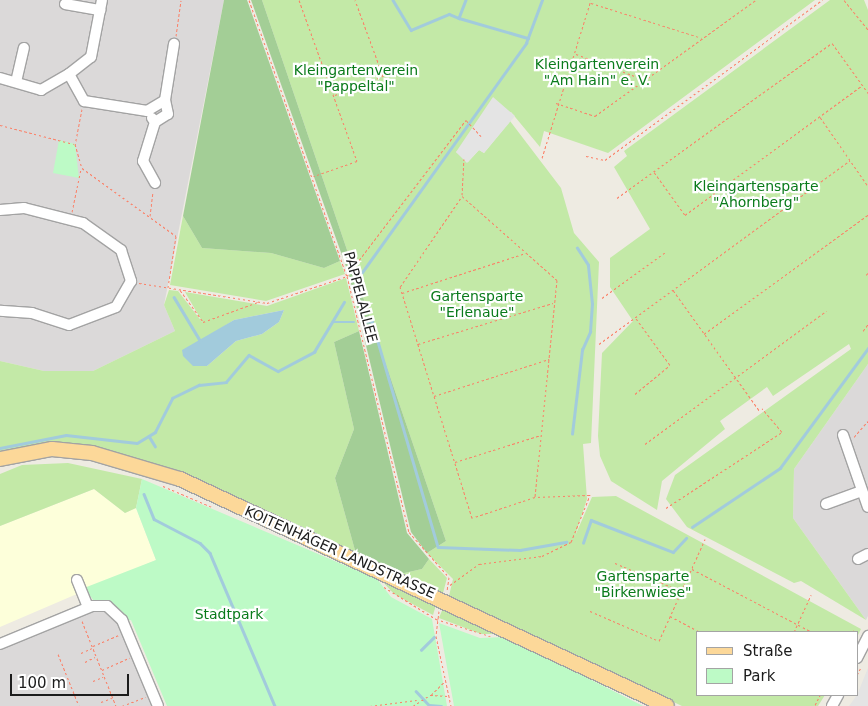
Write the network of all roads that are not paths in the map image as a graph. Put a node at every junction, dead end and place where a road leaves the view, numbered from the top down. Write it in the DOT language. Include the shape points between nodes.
graph roads {
  1 [pos="65,4"];
  2 [pos="101,5"];
  3 [pos="174,44"];
  4 [pos="24,48"];
  5 [pos="69,74"];
  6 [pos="0,78"];
  7 [pos="16,82"];
  8 [pos="165,100"];
  9 [pos="148,111"];
  10 [pos="155,122"];
  11 [pos="155,183"];
  12 [pos="0,210"];
  13 [pos="0,312"];
  14 [pos="844,438"];
  15 [pos="0,459"];
  16 [pos="862,491"];
  17 [pos="826,504"];
  18 [pos="868,507"];
  19 [pos="77,580"];
  20 [pos="83,609"];
  21 [pos="867,639"];
  22 [pos="0,644"];
  23 [pos="858,656"];
  24 [pos="158,706"];
  25 [pos="667,706"];
  1 -- 2 [label="street"];
  2 -- 5 [label="street" via="91,58"];
  3 -- 8 [label="street"];
  4 -- 7 [label="street"];
  5 -- 7 [label="street" via="41,90"];
  5 -- 9 [label="street" via="84,101"];
  6 -- 7 [label="street"];
  8 -- 9 [label="street"];
  8 -- 10 [label="street" via="168,114"];
  9 -- 10 [label="street"];
  10 -- 11 [label="street" via="143,161"];
  12 -- 13 [label="street" via="24,208 83,222 121,250 131,281 116,307 69,325 32,313"];
  14 -- 16 [label="street"];
  15 -- 25 [label="main road, KOITENHÄGER LANDSTRASSE" via="52,449 92,453 180,479"];
  16 -- 17 [label="street"];
  16 -- 18 [label="street"];
  19 -- 20 [label="street"];
  20 -- 22 [label="street"];
  20 -- 24 [label="street" via="113,609 127,632"];
  21 -- 23 [label="street"];
}
